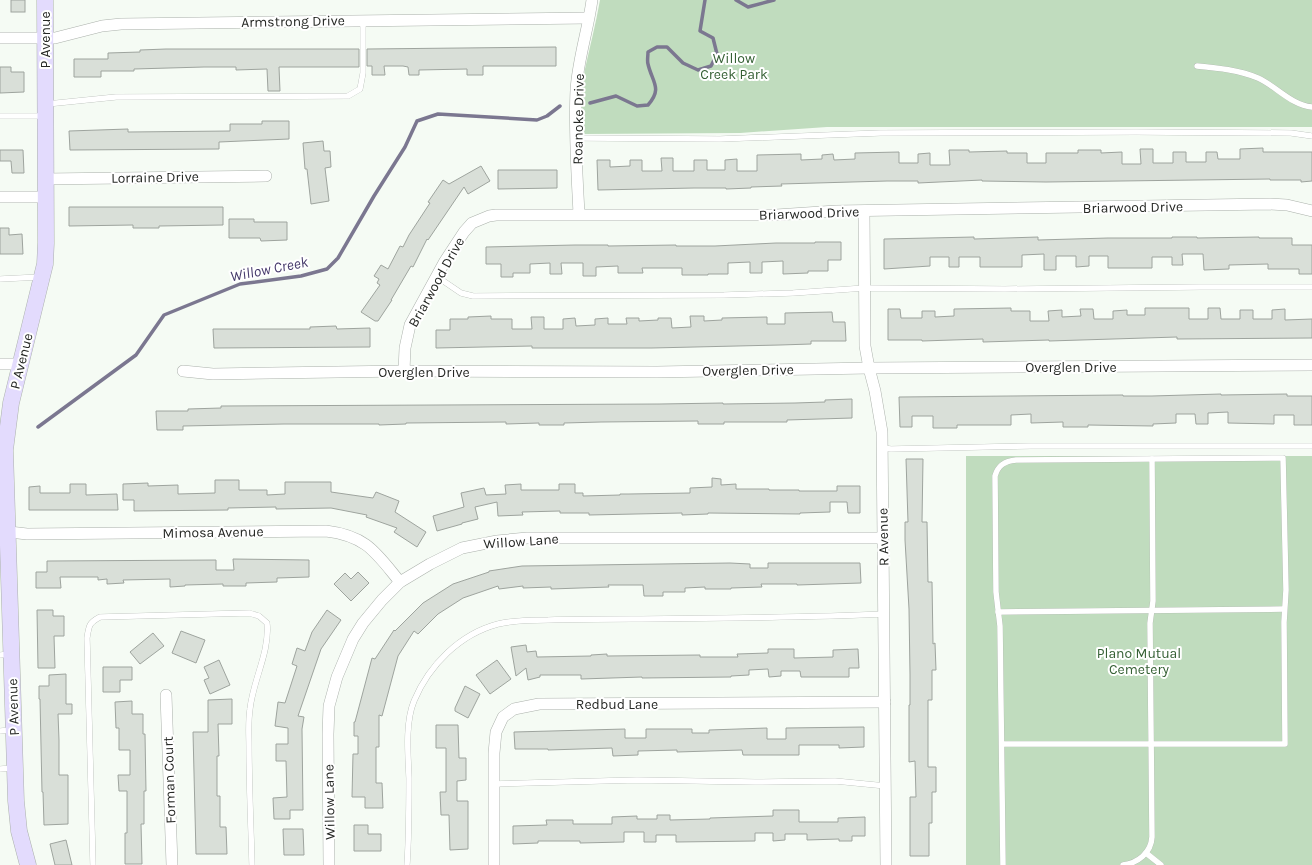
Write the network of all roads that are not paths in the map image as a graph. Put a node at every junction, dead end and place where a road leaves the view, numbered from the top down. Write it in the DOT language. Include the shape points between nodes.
graph roads {
  1 [pos="45,0"];
  2 [pos="592,0"];
  3 [pos="588,18"];
  4 [pos="363,20"];
  5 [pos="0,38"];
  6 [pos="45,38"];
  7 [pos="1197,66"];
  8 [pos="1312,106"];
  9 [pos="45,110"];
  10 [pos="0,116"];
  11 [pos="1312,136"];
  12 [pos="576,138"];
  13 [pos="266,176"];
  14 [pos="45,179"];
  15 [pos="45,196"];
  16 [pos="0,197"];
  17 [pos="864,211"];
  18 [pos="1312,211"];
  19 [pos="579,214"];
  20 [pos="42,276"];
  21 [pos="436,276"];
  22 [pos="0,279"];
  23 [pos="1312,287"];
  24 [pos="865,288"];
  25 [pos="0,364"];
  26 [pos="20,364"];
  27 [pos="1312,365"];
  28 [pos="869,368"];
  29 [pos="404,371"];
  30 [pos="183,372"];
  31 [pos="3,444"];
  32 [pos="1312,446"];
  33 [pos="882,448"];
  34 [pos="1152,459"];
  35 [pos="4,531"];
  36 [pos="883,538"];
  37 [pos="400,582"];
  38 [pos="1284,609"];
  39 [pos="1151,611"];
  40 [pos="998,612"];
  41 [pos="884,614"];
  42 [pos="6,654"];
  43 [pos="166,694"];
  44 [pos="885,702"];
  45 [pos="7,731"];
  46 [pos="1002,744"];
  47 [pos="1152,744"];
  48 [pos="8,768"];
  49 [pos="494,784"];
  50 [pos="886,786"];
  51 [pos="1146,852"];
  52 [pos="28,865"];
  53 [pos="93,865"];
  54 [pos="172,865"];
  55 [pos="252,865"];
  56 [pos="329,865"];
  57 [pos="407,865"];
  58 [pos="494,865"];
  59 [pos="886,865"];
  60 [pos="1003,865"];
  61 [pos="1123,865"];
  62 [pos="1161,865"];
  1 -- 6 [label="street, P Avenue"];
  2 -- 3 [label="street, Roanoke Drive"];
  3 -- 4 [label="street, Armstrong Drive"];
  3 -- 12 [label="street, Roanoke Drive" via="576,90"];
  4 -- 6 [label="street, Armstrong Drive" via="121,24"];
  4 -- 9 [label="lane" via="363,73 360,89 348,96 116,97"];
  5 -- 6 [label="street, Armstrong Drive"];
  6 -- 9 [label="street, P Avenue"];
  7 -- 8 [label="lane" via="1239,72 1258,78 1302,105"];
  9 -- 10 [label="lane"];
  9 -- 14 [label="street, P Avenue"];
  11 -- 12 [label="lane" via="1291,133 1136,132 880,133 720,139"];
  12 -- 19 [label="street, Roanoke Drive"];
  13 -- 14 [label="street, Lorraine Drive"];
  14 -- 15 [label="street, P Avenue"];
  15 -- 16 [label="street"];
  15 -- 20 [label="street, P Avenue" via="46,243"];
  17 -- 18 [label="street, Briarwood Drive" via="1270,204"];
  17 -- 19 [label="street, Briarwood Drive" via="776,215"];
  17 -- 24 [label="street, R Avenue"];
  19 -- 21 [label="street, Briarwood Drive" via="496,215 481,219 472,223 464,232"];
  20 -- 22 [label="lane"];
  20 -- 26 [label="street, P Avenue"];
  21 -- 24 [label="lane" via="461,293 473,296 724,295"];
  21 -- 29 [label="street, Briarwood Drive" via="410,324"];
  23 -- 24 [label="lane"];
  24 -- 28 [label="street, R Avenue" via="865,346"];
  25 -- 26 [label="street"];
  26 -- 31 [label="street, P Avenue"];
  27 -- 28 [label="street, Overglen Drive"];
  28 -- 29 [label="street, Overglen Drive" via="656,372"];
  28 -- 33 [label="street, R Avenue" via="882,432"];
  29 -- 30 [label="street, Overglen Drive" via="213,374"];
  31 -- 35 [label="street, P Avenue"];
  32 -- 33 [label="lane"];
  33 -- 36 [label="street, R Avenue"];
  34 -- 38 [label="lane" via="1283,458 1286,590"];
  34 -- 39 [label="lane"];
  34 -- 40 [label="lane" via="1016,460 1000,466 995,476"];
  35 -- 37 [label="street, Mimosa Avenue" via="27,534 333,532 362,542 374,551"];
  35 -- 42 [label="street, P Avenue"];
  36 -- 37 [label="street, Willow Lane" via="505,540 457,550"];
  36 -- 41 [label="street, R Avenue"];
  37 -- 56 [label="street, Willow Lane" via="363,623 353,639 337,677 329,706"];
  38 -- 39 [label="lane"];
  38 -- 47 [label="lane" via="1285,744"];
  39 -- 40 [label="lane"];
  39 -- 47 [label="lane"];
  40 -- 46 [label="lane"];
  41 -- 44 [label="street, R Avenue"];
  41 -- 57 [label="lane" via="514,621 497,624 474,634 460,642 440,660 426,677 414,702 408,745"];
  42 -- 45 [label="street, P Avenue"];
  43 -- 54 [label="street, Forman Court"];
  44 -- 49 [label="street, Redbud Lane" via="539,704 520,707 503,717 496,732"];
  44 -- 50 [label="street, R Avenue"];
  45 -- 48 [label="street, P Avenue"];
  46 -- 47 [label="lane"];
  46 -- 60 [label="lane"];
  47 -- 51 [label="lane" via="1152,837"];
  48 -- 52 [label="street, P Avenue"];
  49 -- 50 [label="lane" via="636,780 835,781"];
  49 -- 58 [label="street, Redbud Lane"];
  50 -- 59 [label="street, R Avenue"];
  51 -- 61 [label="lane" via="1140,859"];
  51 -- 62 [label="lane"];
  53 -- 55 [label="lane" via="87,638 89,625 100,617 249,613 259,616 267,623 268,632 250,709"];
}
